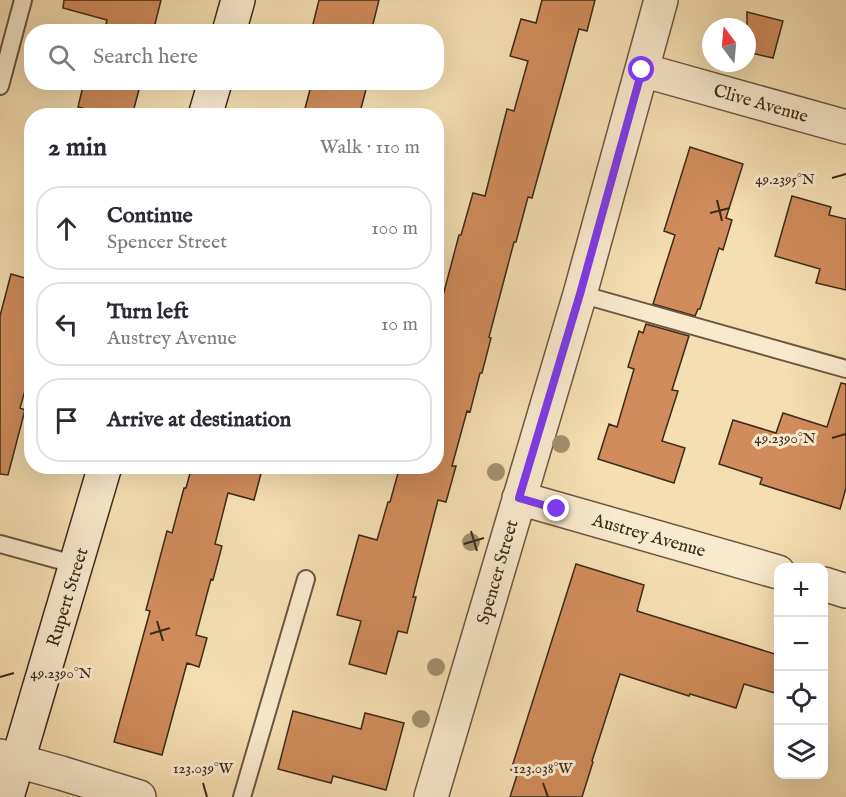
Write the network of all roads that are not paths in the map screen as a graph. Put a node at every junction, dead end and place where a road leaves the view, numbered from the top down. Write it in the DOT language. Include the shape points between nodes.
graph roads {
  1 [pos="23,0"];
  2 [pos="238,0"];
  3 [pos="662,0"];
  4 [pos="231,24"];
  5 [pos="642,70"];
  6 [pos="0,86"];
  7 [pos="213,90"];
  8 [pos="207,108"];
  9 [pos="846,127"];
  10 [pos="580,294"];
  11 [pos="846,369"];
  12 [pos="103,474"];
  13 [pos="519,498"];
  14 [pos="0,544"];
  15 [pos="77,565"];
  16 [pos="774,571"];
  17 [pos="306,579"];
  18 [pos="828,585"];
  19 [pos="846,591"];
  20 [pos="9,759"];
  21 [pos="7,797"];
  22 [pos="139,797"];
  23 [pos="242,797"];
  24 [pos="431,797"];
  1 -- 6 [label="lane"];
  2 -- 4 [label="street"];
  3 -- 5 [label="street, Spencer Street"];
  5 -- 9 [label="street, Clive Avenue"];
  5 -- 10 [label="street, Spencer Street"];
  7 -- 8 [label="street"];
  10 -- 11 [label="lane"];
  10 -- 13 [label="street, Spencer Street"];
  12 -- 15 [label="street, Rupert Street"];
  13 -- 16 [label="street, Austrey Avenue"];
  13 -- 24 [label="street, Spencer Street"];
  14 -- 15 [label="lane"];
  15 -- 20 [label="street, Rupert Street"];
  17 -- 23 [label="lane"];
  18 -- 19 [label="street"];
  20 -- 21 [label="street, Rupert Street"];
  20 -- 22 [label="street"];
}
